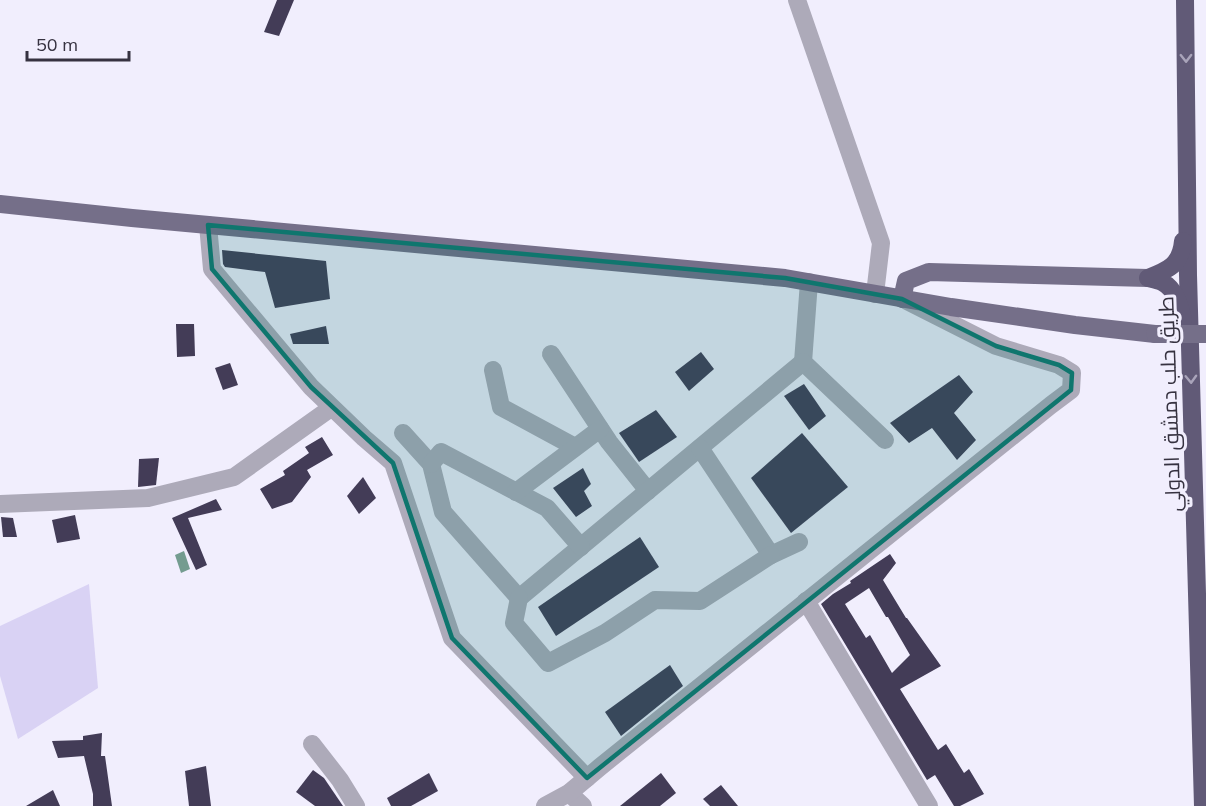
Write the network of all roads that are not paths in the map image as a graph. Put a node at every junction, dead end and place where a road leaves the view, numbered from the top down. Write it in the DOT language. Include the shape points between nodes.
graph roads {
  1 [pos="796,0"];
  2 [pos="1185,0"];
  3 [pos="1188,203"];
  4 [pos="0,204"];
  5 [pos="208,225"];
  6 [pos="1148,278"];
  7 [pos="809,282"];
  8 [pos="875,294"];
  9 [pos="902,299"];
  10 [pos="1206,334"];
  11 [pos="550,354"];
  12 [pos="1191,355"];
  13 [pos="803,362"];
  14 [pos="494,370"];
  15 [pos="331,408"];
  16 [pos="600,429"];
  17 [pos="403,433"];
  18 [pos="885,440"];
  19 [pos="575,447"];
  20 [pos="700,448"];
  21 [pos="431,464"];
  22 [pos="648,491"];
  23 [pos="516,492"];
  24 [pos="0,504"];
  25 [pos="799,542"];
  26 [pos="581,547"];
  27 [pos="771,555"];
  28 [pos="519,598"];
  29 [pos="806,601"];
  30 [pos="312,744"];
  31 [pos="587,778"];
  32 [pos="569,793"];
  33 [pos="356,806"];
  34 [pos="545,806"];
  35 [pos="583,806"];
  36 [pos="929,806"];
  37 [pos="1203,806"];
  1 -- 8 [label="street" via="881,243"];
  2 -- 3 [label="highway, طريق حلب دمشق الدولي, one-way"];
  3 -- 6 [label="highway" via="1182,249 1174,265"];
  3 -- 12 [label="highway, طريق حلب دمشق الدولي"];
  4 -- 5 [label="main road"];
  5 -- 7 [label="main road"];
  5 -- 15 [label="street" via="212,269"];
  6 -- 9 [label="main road" via="929,272 906,281"];
  6 -- 12 [label="highway" via="1163,282 1180,303"];
  7 -- 8 [label="main road"];
  7 -- 13 [label="street"];
  8 -- 9 [label="main road"];
  9 -- 10 [label="main road, bridge" via="1075,325 1155,334"];
  9 -- 29 [label="street" via="996,346 1059,365 1072,373 1071,390"];
  11 -- 16 [label="street"];
  12 -- 37 [label="highway, طريق حلب دمشق الدولي, one-way"];
  13 -- 18 [label="street"];
  13 -- 20 [label="street"];
  14 -- 19 [label="street" via="501,408"];
  15 -- 24 [label="street" via="234,477 148,498"];
  15 -- 31 [label="street" via="393,463 452,638"];
  16 -- 19 [label="street"];
  16 -- 22 [label="street"];
  17 -- 21 [label="street"];
  19 -- 23 [label="street"];
  20 -- 22 [label="street"];
  20 -- 27 [label="street"];
  21 -- 23 [label="street" via="441,452"];
  21 -- 28 [label="street" via="443,512"];
  22 -- 26 [label="street"];
  23 -- 26 [label="street" via="547,508"];
  25 -- 27 [label="street"];
  26 -- 28 [label="street"];
  27 -- 28 [label="street" via="700,601 655,600 605,633 548,663 514,623"];
  29 -- 31 [label="street"];
  29 -- 36 [label="street"];
  30 -- 33 [label="street"];
  31 -- 32 [label="street"];
  32 -- 34 [label="street"];
  32 -- 35 [label="street"];
}
